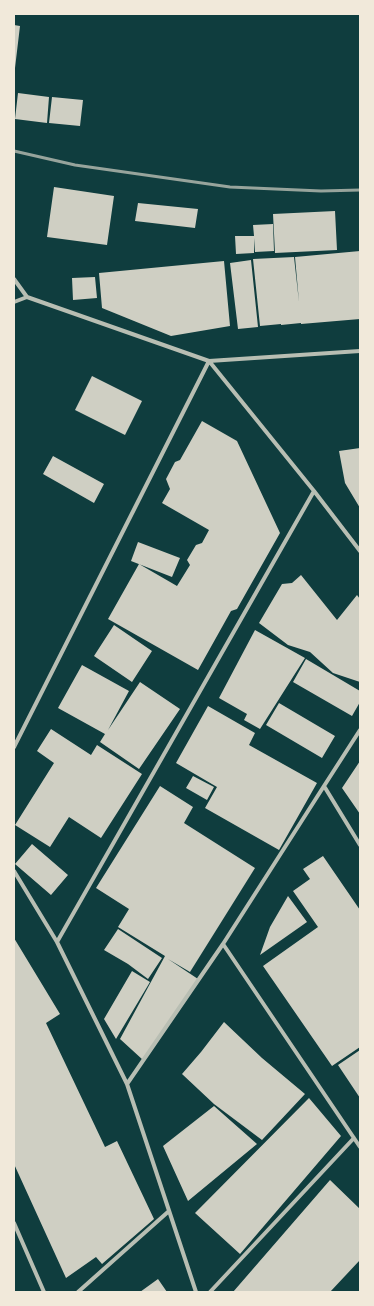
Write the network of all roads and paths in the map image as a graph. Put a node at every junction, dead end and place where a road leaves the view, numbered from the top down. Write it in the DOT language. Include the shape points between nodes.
graph roads {
  1 [pos="14,279"];
  2 [pos="27,297"];
  3 [pos="14,302"];
  4 [pos="360,351"];
  5 [pos="209,361"];
  6 [pos="314,491"];
  7 [pos="360,551"];
  8 [pos="360,730"];
  9 [pos="14,747"];
  10 [pos="324,786"];
  11 [pos="360,845"];
  12 [pos="14,871"];
  13 [pos="57,942"];
  14 [pos="224,944"];
  15 [pos="127,1084"];
  16 [pos="354,1138"];
  17 [pos="360,1147"];
  18 [pos="169,1211"];
  19 [pos="14,1223"];
  20 [pos="44,1292"];
  21 [pos="78,1292"];
  22 [pos="196,1292"];
  23 [pos="210,1292"];
  1 -- 2 [label="street"];
  2 -- 3 [label="street"];
  2 -- 5 [label="street"];
  4 -- 5 [label="street"];
  5 -- 6 [label="street"];
  5 -- 9 [label="street"];
  6 -- 7 [label="street"];
  6 -- 13 [label="street"];
  8 -- 10 [label="street"];
  10 -- 11 [label="street"];
  10 -- 14 [label="street"];
  12 -- 13 [label="street"];
  13 -- 15 [label="street"];
  14 -- 15 [label="street"];
  14 -- 16 [label="street"];
  15 -- 18 [label="street"];
  16 -- 17 [label="street"];
  16 -- 23 [label="street"];
  18 -- 21 [label="street"];
  18 -- 22 [label="street"];
  19 -- 20 [label="street"];
}
